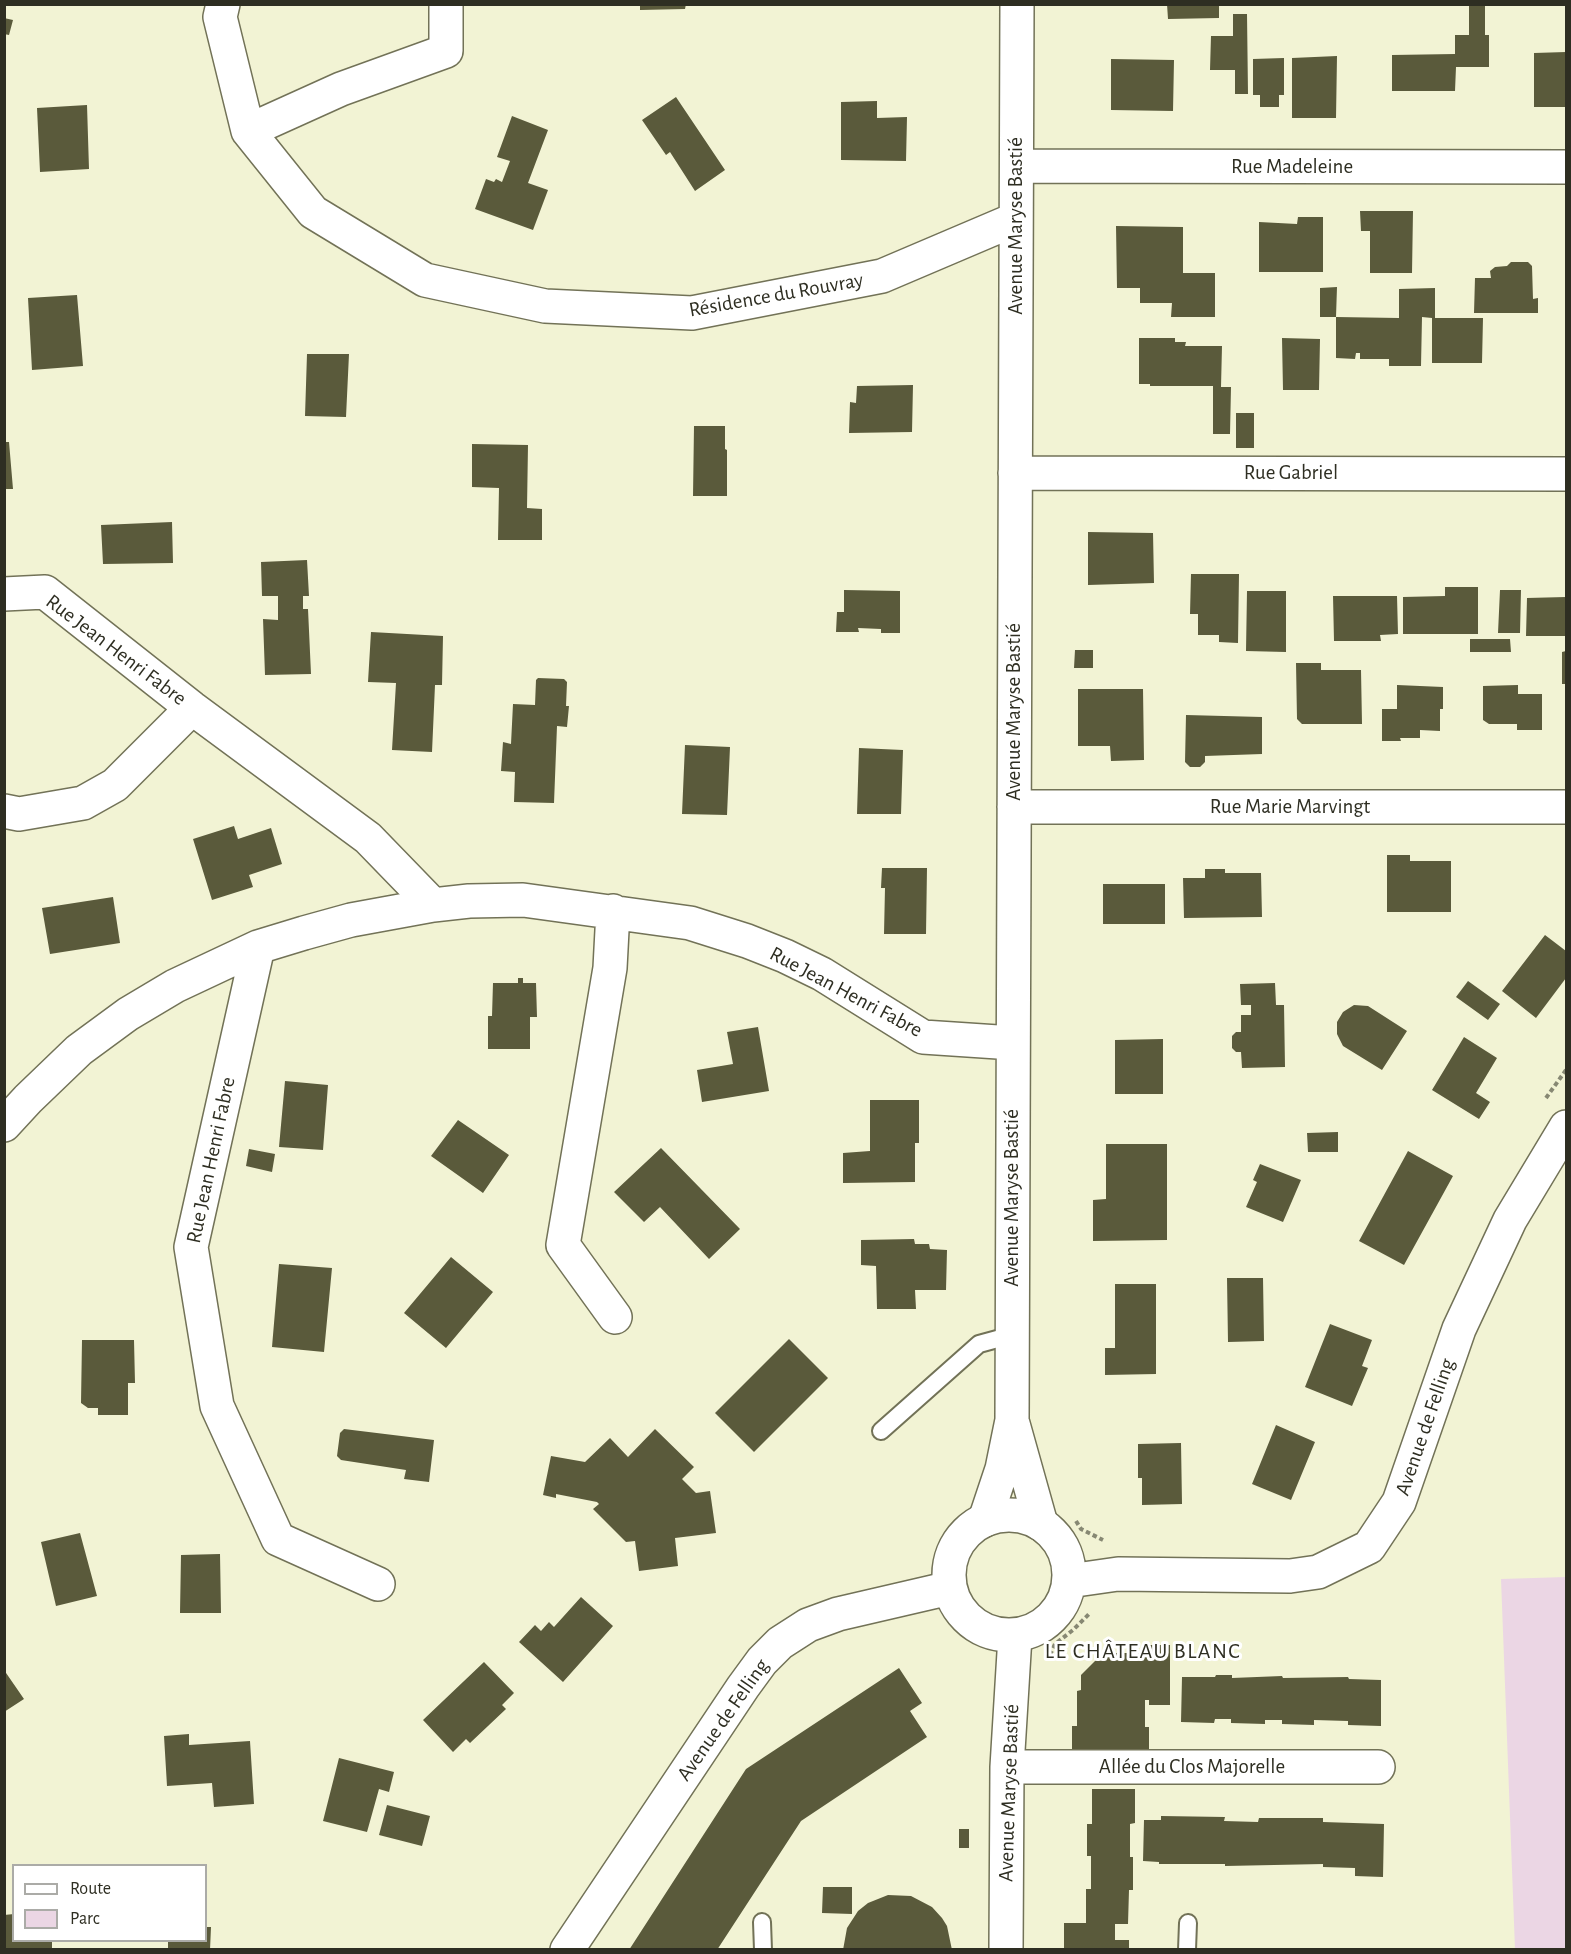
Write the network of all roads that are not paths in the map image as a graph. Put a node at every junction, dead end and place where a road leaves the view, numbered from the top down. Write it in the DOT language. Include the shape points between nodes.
graph roads {
  1 [pos="223,4"];
  2 [pos="446,4"];
  3 [pos="1017,4"];
  4 [pos="248,132"];
  5 [pos="1017,166"];
  6 [pos="1566,167"];
  7 [pos="1016,219"];
  8 [pos="1015,473"];
  9 [pos="1566,474"];
  10 [pos="4,594"];
  11 [pos="192,708"];
  12 [pos="1014,807"];
  13 [pos="1566,807"];
  14 [pos="4,810"];
  15 [pos="433,905"];
  16 [pos="613,911"];
  17 [pos="258,947"];
  18 [pos="1012,1043"];
  19 [pos="4,1125"];
  20 [pos="1566,1128"];
  21 [pos="615,1317"];
  22 [pos="1012,1335"];
  23 [pos="1012,1420"];
  24 [pos="881,1431"];
  25 [pos="1055,1519"];
  26 [pos="985,1520"];
  27 [pos="1069,1581"];
  28 [pos="378,1584"];
  29 [pos="950,1588"];
  30 [pos="1015,1636"];
  31 [pos="1007,1767"];
  32 [pos="1378,1767"];
  33 [pos="762,1922"];
  34 [pos="1188,1923"];
  35 [pos="567,1950"];
  36 [pos="763,1950"];
  37 [pos="1006,1950"];
  38 [pos="1187,1950"];
  1 -- 4 [label="street, Résidence du Rouvray" via="220,17"];
  2 -- 4 [label="street" via="446,51 341,89"];
  3 -- 5 [label="street, Avenue Maryse Bastié"];
  4 -- 7 [label="street, Résidence du Rouvray" via="313,212 425,280 545,306 692,314 882,276"];
  5 -- 6 [label="street, Rue Madeleine"];
  5 -- 7 [label="street, Avenue Maryse Bastié"];
  7 -- 8 [label="street, Avenue Maryse Bastié"];
  8 -- 9 [label="street, Rue Gabriel"];
  8 -- 12 [label="street, Avenue Maryse Bastié"];
  10 -- 11 [label="street, Rue Jean Henri Fabre" via="45,592"];
  11 -- 14 [label="street, Rue Jean Henri Fabre" via="115,785 84,803 19,814"];
  11 -- 15 [label="street, Rue Jean Henri Fabre" via="368,838"];
  12 -- 13 [label="street, Rue Marie Marvingt"];
  12 -- 18 [label="street, Avenue Maryse Bastié"];
  15 -- 16 [label="street, Rue Jean Henri Fabre" via="523,900"];
  15 -- 17 [label="street, Rue Jean Henri Fabre" via="351,920"];
  16 -- 18 [label="street, Rue Jean Henri Fabre" via="690,923 747,941 822,974 924,1037"];
  16 -- 21 [label="street" via="610,968 563,1245"];
  17 -- 19 [label="street, Rue Jean Henri Fabre" via="175,986 128,1014 79,1050"];
  17 -- 28 [label="street, Rue Jean Henri Fabre" via="191,1247 217,1406 278,1539"];
  18 -- 22 [label="street, Avenue Maryse Bastié"];
  20 -- 27 [label="street, Avenue de Felling" via="1510,1220 1459,1329 1399,1502 1369,1547 1318,1572 1290,1576 1118,1574"];
  22 -- 23 [label="street, Avenue Maryse Bastié"];
  22 -- 24 [label="lane" via="980,1344"];
  23 -- 25 [label="street, Avenue Maryse Bastié"];
  23 -- 26 [label="street, Avenue Maryse Bastié" via="1002,1469"];
  25 -- 26 [label="street" via="1011,1514"];
  25 -- 27 [label="street" via="1047,1528 1061,1542 1068,1561"];
  26 -- 29 [label="street" via="964,1535 954,1550 948,1576"];
  27 -- 30 [label="street" via="1058,1611 1047,1622"];
  29 -- 30 [label="street" via="966,1617 981,1628"];
  29 -- 35 [label="street, Avenue de Felling" via="838,1614 808,1625 780,1643 743,1687"];
  30 -- 31 [label="street, Avenue Maryse Bastié"];
  31 -- 32 [label="street, Allée du Clos Majorelle"];
  31 -- 37 [label="street, Avenue Maryse Bastié"];
  33 -- 36 [label="lane"];
  34 -- 38 [label="lane"];
}
